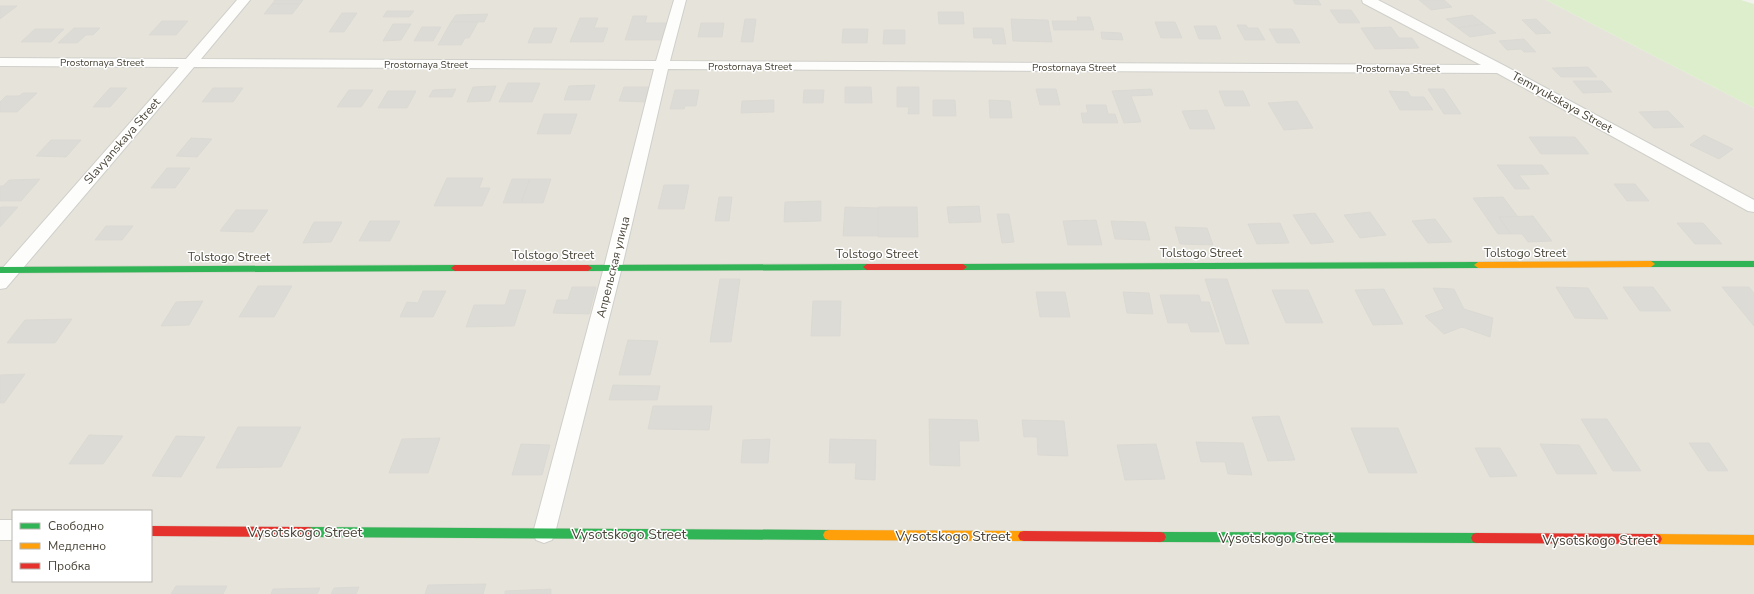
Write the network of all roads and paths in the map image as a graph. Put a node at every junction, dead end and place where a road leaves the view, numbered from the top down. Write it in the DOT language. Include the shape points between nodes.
graph roads {
  1 [pos="244,0"];
  2 [pos="680,0"];
  3 [pos="1368,0"];
  4 [pos="0,62"];
  5 [pos="189,62"];
  6 [pos="662,65"];
  7 [pos="1500,69"];
  8 [pos="1754,207"];
  9 [pos="1754,264"];
  10 [pos="613,267"];
  11 [pos="6,270"];
  12 [pos="0,283"];
  13 [pos="0,530"];
  14 [pos="12,530"];
  15 [pos="152,531"];
  16 [pos="544,533"];
  17 [pos="1754,540"];
  1 -- 5 [label="street, Slavyanskaya Street"];
  2 -- 6 [label="street, Апрельская улица"];
  3 -- 7 [label="street, Temryukskaya Street"];
  4 -- 5 [label="street, Prostornaya Street"];
  5 -- 6 [label="street, Prostornaya Street"];
  5 -- 11 [label="street, Slavyanskaya Street"];
  6 -- 7 [label="street, Prostornaya Street"];
  6 -- 10 [label="street, Апрельская улица"];
  7 -- 8 [label="street, Temryukskaya Street"];
  9 -- 10 [label="street, Tolstogo Street"];
  10 -- 11 [label="street, Tolstogo Street"];
  10 -- 16 [label="street, Апрельская улица"];
  11 -- 12 [label="street, Slavyanskaya Street"];
  13 -- 14 [label="street"];
  15 -- 16 [label="street, Vysotskogo Street"];
  16 -- 17 [label="street, Vysotskogo Street"];
}
